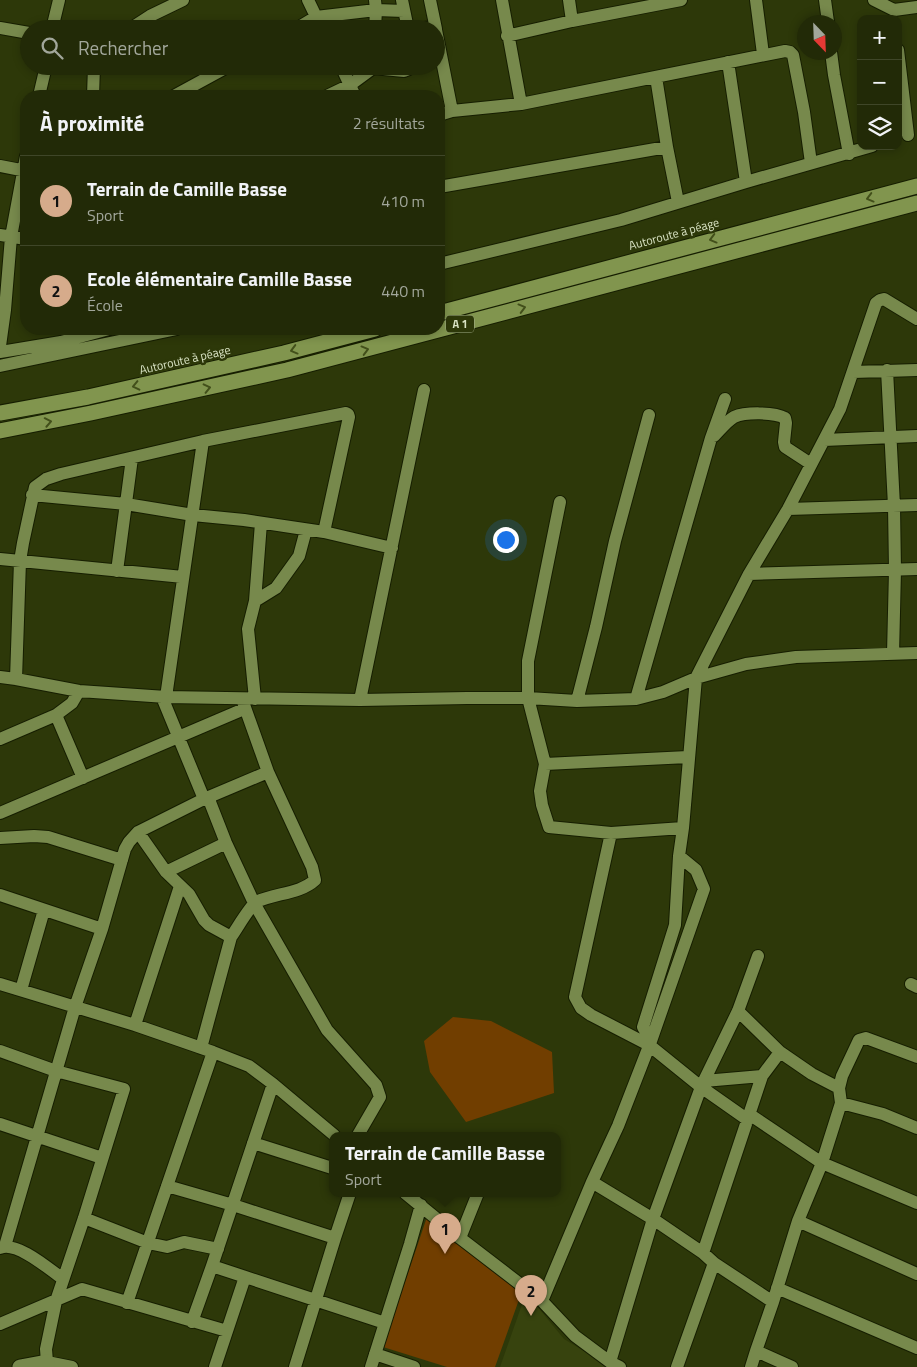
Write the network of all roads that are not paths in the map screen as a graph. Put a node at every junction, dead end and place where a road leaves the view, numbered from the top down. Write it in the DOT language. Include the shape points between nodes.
graph roads {
  1 [pos="59,0"];
  2 [pos="183,0"];
  3 [pos="308,0"];
  4 [pos="430,0"];
  5 [pos="502,0"];
  6 [pos="569,0"];
  7 [pos="681,0"];
  8 [pos="756,0"];
  9 [pos="825,0"];
  10 [pos="874,0"];
  11 [pos="376,5"];
  12 [pos="632,5"];
  13 [pos="403,6"];
  14 [pos="917,7"];
  15 [pos="827,15"];
  16 [pos="894,15"];
  17 [pos="54,20"];
  18 [pos="144,20"];
  19 [pos="318,20"];
  20 [pos="328,20"];
  21 [pos="375,20"];
  22 [pos="406,20"];
  23 [pos="434,20"];
  24 [pos="572,21"];
  25 [pos="0,28"];
  26 [pos="20,31"];
  27 [pos="508,36"];
  28 [pos="763,54"];
  29 [pos="832,60"];
  30 [pos="899,60"];
  31 [pos="728,62"];
  32 [pos="44,75"];
  33 [pos="93,75"];
  34 [pos="217,75"];
  35 [pos="346,75"];
  36 [pos="366,75"];
  37 [pos="445,75"];
  38 [pos="656,77"];
  39 [pos="40,90"];
  40 [pos="92,90"];
  41 [pos="198,90"];
  42 [pos="353,90"];
  43 [pos="521,104"];
  44 [pos="452,111"];
  45 [pos="445,113"];
  46 [pos="908,135"];
  47 [pos="667,147"];
  48 [pos="860,150"];
  49 [pos="849,154"];
  50 [pos="811,163"];
  51 [pos="0,166"];
  52 [pos="20,169"];
  53 [pos="746,182"];
  54 [pos="445,186"];
  55 [pos="917,186"];
  56 [pos="20,187"];
  57 [pos="678,202"];
  58 [pos="917,203"];
  59 [pos="6,236"];
  60 [pos="20,238"];
  61 [pos="445,263"];
  62 [pos="445,310"];
  63 [pos="917,319"];
  64 [pos="445,328"];
  65 [pos="62,335"];
  66 [pos="87,335"];
  67 [pos="148,335"];
  68 [pos="352,335"];
  69 [pos="419,335"];
  70 [pos="61,342"];
  71 [pos="0,346"];
  72 [pos="0,352"];
  73 [pos="0,366"];
  74 [pos="886,370"];
  75 [pos="917,370"];
  76 [pos="853,372"];
  77 [pos="424,390"];
  78 [pos="724,399"];
  79 [pos="0,414"];
  80 [pos="650,415"];
  81 [pos="0,431"];
  82 [pos="917,436"];
  83 [pos="889,437"];
  84 [pos="712,438"];
  85 [pos="824,440"];
  86 [pos="203,441"];
  87 [pos="132,458"];
  88 [pos="811,464"];
  89 [pos="32,495"];
  90 [pos="560,502"];
  91 [pos="126,504"];
  92 [pos="917,505"];
  93 [pos="894,506"];
  94 [pos="788,509"];
  95 [pos="193,515"];
  96 [pos="261,523"];
  97 [pos="306,530"];
  98 [pos="324,532"];
  99 [pos="392,548"];
  100 [pos="0,559"];
  101 [pos="20,561"];
  102 [pos="917,569"];
  103 [pos="895,570"];
  104 [pos="116,571"];
  105 [pos="749,574"];
  106 [pos="183,577"];
  107 [pos="255,601"];
  108 [pos="893,654"];
  109 [pos="917,654"];
  110 [pos="0,677"];
  111 [pos="696,678"];
  112 [pos="16,679"];
  113 [pos="79,691"];
  114 [pos="164,697"];
  115 [pos="528,698"];
  116 [pos="636,699"];
  117 [pos="360,700"];
  118 [pos="577,701"];
  119 [pos="247,703"];
  120 [pos="56,715"];
  121 [pos="179,737"];
  122 [pos="0,738"];
  123 [pos="688,757"];
  124 [pos="546,764"];
  125 [pos="268,772"];
  126 [pos="83,778"];
  127 [pos="206,798"];
  128 [pos="0,813"];
  129 [pos="683,828"];
  130 [pos="138,832"];
  131 [pos="611,832"];
  132 [pos="0,838"];
  133 [pos="226,843"];
  134 [pos="679,856"];
  135 [pos="122,860"];
  136 [pos="166,872"];
  137 [pos="180,886"];
  138 [pos="0,894"];
  139 [pos="254,903"];
  140 [pos="44,910"];
  141 [pos="102,929"];
  142 [pos="231,937"];
  143 [pos="758,956"];
  144 [pos="0,984"];
  145 [pos="21,990"];
  146 [pos="75,1007"];
  147 [pos="738,1011"];
  148 [pos="135,1025"];
  149 [pos="650,1043"];
  150 [pos="207,1050"];
  151 [pos="0,1051"];
  152 [pos="780,1052"];
  153 [pos="917,1057"];
  154 [pos="56,1070"];
  155 [pos="762,1076"];
  156 [pos="273,1084"];
  157 [pos="702,1084"];
  158 [pos="839,1088"];
  159 [pos="842,1103"];
  160 [pos="749,1117"];
  161 [pos="0,1124"];
  162 [pos="917,1128"];
  163 [pos="330,1132"];
  164 [pos="360,1132"];
  165 [pos="38,1136"];
  166 [pos="253,1143"];
  167 [pos="102,1158"];
  168 [pos="822,1163"];
  169 [pos="329,1167"];
  170 [pos="592,1182"];
  171 [pos="167,1186"];
  172 [pos="349,1197"];
  173 [pos="410,1197"];
  174 [pos="476,1197"];
  175 [pos="917,1203"];
  176 [pos="233,1205"];
  177 [pos="421,1205"];
  178 [pos="84,1218"];
  179 [pos="653,1219"];
  180 [pos="798,1221"];
  181 [pos="335,1238"];
  182 [pos="460,1238"];
  183 [pos="148,1243"];
  184 [pos="2,1247"];
  185 [pos="218,1249"];
  186 [pos="703,1253"];
  187 [pos="714,1263"];
  188 [pos="212,1266"];
  189 [pos="917,1274"];
  190 [pos="245,1276"];
  191 [pos="63,1279"];
  192 [pos="777,1288"];
  193 [pos="56,1300"];
  194 [pos="316,1300"];
  195 [pos="542,1301"];
  196 [pos="774,1302"];
  197 [pos="127,1303"];
  198 [pos="192,1322"];
  199 [pos="385,1323"];
  200 [pos="0,1324"];
  201 [pos="227,1331"];
  202 [pos="917,1348"];
  203 [pos="756,1352"];
  204 [pos="375,1354"];
  205 [pos="47,1364"];
  206 [pos="615,1364"];
  207 [pos="20,1367"];
  208 [pos="72,1367"];
  209 [pos="215,1367"];
  210 [pos="295,1367"];
  211 [pos="371,1367"];
  212 [pos="414,1367"];
  213 [pos="677,1367"];
  214 [pos="752,1367"];
  215 [pos="792,1367"];
  1 -- 17 [label="street"];
  2 -- 18 [label="street"];
  3 -- 19 [label="street"];
  4 -- 23 [label="street"];
  5 -- 27 [label="street"];
  6 -- 24 [label="street"];
  7 -- 12 [label="street"];
  8 -- 28 [label="street"];
  9 -- 15 [label="street"];
  10 -- 16 [label="street"];
  11 -- 13 [label="street"];
  11 -- 20 [label="street"];
  11 -- 21 [label="street"];
  12 -- 24 [label="street"];
  13 -- 22 [label="street"];
  14 -- 16 [label="street"];
  24 -- 27 [label="street"];
  25 -- 26 [label="street"];
  27 -- 43 [label="street"];
  28 -- 31 [label="street"];
  28 -- 50 [label="street" via="786,51 793,55"];
  29 -- 49 [label="street"];
  30 -- 46 [label="street"];
  31 -- 38 [label="street"];
  31 -- 53 [label="street"];
  32 -- 39 [label="street"];
  33 -- 40 [label="street"];
  34 -- 41 [label="street"];
  35 -- 42 [label="street"];
  36 -- 42 [label="street"];
  37 -- 44 [label="street"];
  38 -- 43 [label="street"];
  38 -- 47 [label="street"];
  43 -- 44 [label="street"];
  44 -- 45 [label="street"];
  47 -- 54 [label="street"];
  47 -- 57 [label="street"];
  48 -- 49 [label="street"];
  49 -- 50 [label="street"];
  50 -- 53 [label="street"];
  51 -- 52 [label="street"];
  53 -- 57 [label="street"];
  55 -- 62 [label="highway, Autoroute à péage / A 1, one-way"];
  56 -- 59 [label="street"];
  57 -- 61 [label="street" via="621,220"];
  64 -- 58 [label="highway, A 1, one-way"];
  59 -- 60 [label="street"];
  59 -- 71 [label="street" via="5,310"];
  63 -- 76 [label="street" via="884,299 876,303"];
  65 -- 70 [label="street"];
  66 -- 70 [label="street"];
  67 -- 73 [label="street"];
  68 -- 79 [label="highway, Autoroute à péage, one-way" via="88,397"];
  81 -- 69 [label="highway, A 1, one-way" via="287,370"];
  70 -- 72 [label="street"];
  74 -- 75 [label="street"];
  74 -- 76 [label="street"];
  74 -- 83 [label="street"];
  76 -- 85 [label="street" via="840,409"];
  77 -- 99 [label="street"];
  78 -- 84 [label="street"];
  80 -- 118 [label="street" via="615,541"];
  82 -- 83 [label="street"];
  83 -- 85 [label="street"];
  83 -- 93 [label="street"];
  84 -- 88 [label="street" via="734,417 758,413 781,416 786,422 785,448"];
  84 -- 116 [label="street"];
  85 -- 88 [label="street"];
  86 -- 87 [label="street"];
  86 -- 95 [label="street"];
  86 -- 98 [label="street" via="348,414"];
  87 -- 89 [label="street" via="46,479 35,487"];
  87 -- 91 [label="street"];
  88 -- 94 [label="street"];
  89 -- 91 [label="street"];
  89 -- 101 [label="street"];
  90 -- 115 [label="street" via="528,661"];
  91 -- 95 [label="street"];
  91 -- 104 [label="street"];
  92 -- 93 [label="street"];
  93 -- 94 [label="street"];
  93 -- 103 [label="street"];
  94 -- 105 [label="street"];
  95 -- 96 [label="street"];
  95 -- 106 [label="street"];
  96 -- 97 [label="street"];
  96 -- 107 [label="street"];
  97 -- 98 [label="street"];
  97 -- 107 [label="street" via="299,556 276,588"];
  98 -- 99 [label="street"];
  99 -- 117 [label="street"];
  100 -- 101 [label="street"];
  101 -- 104 [label="street"];
  101 -- 112 [label="street"];
  102 -- 103 [label="street"];
  103 -- 105 [label="street"];
  103 -- 108 [label="street"];
  104 -- 106 [label="street"];
  105 -- 111 [label="street"];
  106 -- 114 [label="street"];
  107 -- 119 [label="street" via="248,630"];
  108 -- 109 [label="street"];
  108 -- 111 [label="street" via="796,657 746,664"];
  110 -- 112 [label="street"];
  111 -- 116 [label="street"];
  111 -- 123 [label="street"];
  112 -- 113 [label="street"];
  113 -- 114 [label="street"];
  113 -- 120 [label="street" via="72,704"];
  114 -- 119 [label="street"];
  114 -- 121 [label="street"];
  115 -- 117 [label="street"];
  115 -- 118 [label="street"];
  115 -- 124 [label="street"];
  116 -- 118 [label="street"];
  117 -- 119 [label="street"];
  119 -- 121 [label="street"];
  119 -- 125 [label="street"];
  120 -- 122 [label="street"];
  120 -- 126 [label="street"];
  121 -- 126 [label="street"];
  121 -- 127 [label="street"];
  123 -- 124 [label="street"];
  123 -- 129 [label="street"];
  124 -- 131 [label="street" via="540,791 549,826"];
  125 -- 127 [label="street"];
  125 -- 139 [label="street" via="315,880 309,886"];
  126 -- 128 [label="street"];
  127 -- 130 [label="street"];
  127 -- 133 [label="street"];
  129 -- 131 [label="street"];
  129 -- 134 [label="street"];
  130 -- 135 [label="street" via="125,848"];
  130 -- 136 [label="street"];
  131 -- 149 [label="street" via="576,997 581,1008 590,1015"];
  132 -- 135 [label="street" via="48,837"];
  133 -- 136 [label="street"];
  133 -- 139 [label="street"];
  134 -- 149 [label="street" via="675,924 643,1027"];
  134 -- 149 [label="street" via="696,870 704,889"];
  135 -- 141 [label="street"];
  136 -- 137 [label="street"];
  137 -- 142 [label="street" via="209,925"];
  137 -- 148 [label="street"];
  138 -- 140 [label="street"];
  139 -- 142 [label="street"];
  139 -- 164 [label="street" via="326,1030 376,1085 380,1097"];
  140 -- 141 [label="street"];
  140 -- 145 [label="street"];
  141 -- 146 [label="street"];
  142 -- 150 [label="street"];
  143 -- 147 [label="street"];
  144 -- 145 [label="street"];
  145 -- 146 [label="street"];
  146 -- 148 [label="street"];
  146 -- 154 [label="street"];
  147 -- 152 [label="street"];
  147 -- 157 [label="street"];
  148 -- 150 [label="street"];
  149 -- 157 [label="street"];
  149 -- 170 [label="street"];
  150 -- 156 [label="street" via="249,1066"];
  150 -- 171 [label="street"];
  151 -- 154 [label="street"];
  152 -- 155 [label="street"];
  152 -- 158 [label="street"];
  153 -- 158 [label="street" via="862,1038"];
  154 -- 165 [label="street"];
  154 -- 167 [label="street" via="124,1088"];
  155 -- 157 [label="street"];
  155 -- 160 [label="street"];
  156 -- 163 [label="street"];
  156 -- 166 [label="street"];
  157 -- 160 [label="street"];
  157 -- 179 [label="street"];
  158 -- 159 [label="street"];
  159 -- 162 [label="street" via="883,1114"];
  159 -- 168 [label="street"];
  160 -- 168 [label="street"];
  160 -- 186 [label="street"];
  161 -- 165 [label="street"];
  165 -- 167 [label="street"];
  165 -- 184 [label="street"];
  166 -- 169 [label="street"];
  166 -- 176 [label="street"];
  167 -- 178 [label="street"];
  168 -- 175 [label="street"];
  168 -- 180 [label="street"];
  170 -- 179 [label="street"];
  170 -- 195 [label="street"];
  171 -- 176 [label="street"];
  171 -- 183 [label="street"];
  172 -- 181 [label="street"];
  173 -- 177 [label="street"];
  174 -- 182 [label="street"];
  176 -- 181 [label="street"];
  176 -- 185 [label="street"];
  177 -- 182 [label="street"];
  177 -- 199 [label="street"];
  178 -- 183 [label="street"];
  178 -- 191 [label="street"];
  179 -- 186 [label="street"];
  179 -- 206 [label="street"];
  180 -- 189 [label="street"];
  180 -- 192 [label="street"];
  181 -- 194 [label="street"];
  182 -- 195 [label="street"];
  183 -- 185 [label="street" via="166,1247 184,1242"];
  183 -- 197 [label="street"];
  184 -- 191 [label="street" via="20,1250"];
  185 -- 188 [label="street"];
  186 -- 187 [label="street"];
  187 -- 196 [label="street"];
  187 -- 213 [label="street"];
  188 -- 190 [label="street"];
  188 -- 198 [label="street"];
  190 -- 194 [label="street"];
  190 -- 201 [label="street"];
  191 -- 193 [label="street"];
  192 -- 196 [label="street"];
  192 -- 202 [label="street"];
  193 -- 197 [label="street" via="82,1289"];
  193 -- 200 [label="street"];
  193 -- 205 [label="street" via="46,1350"];
  194 -- 199 [label="street"];
  194 -- 210 [label="street"];
  195 -- 206 [label="street" via="574,1336"];
  196 -- 203 [label="street"];
  197 -- 198 [label="street"];
  198 -- 201 [label="street"];
  199 -- 204 [label="street"];
  201 -- 209 [label="street"];
  203 -- 214 [label="street"];
  203 -- 215 [label="street"];
  204 -- 211 [label="street"];
  204 -- 212 [label="street"];
  205 -- 207 [label="street"];
  205 -- 208 [label="street"];
}
